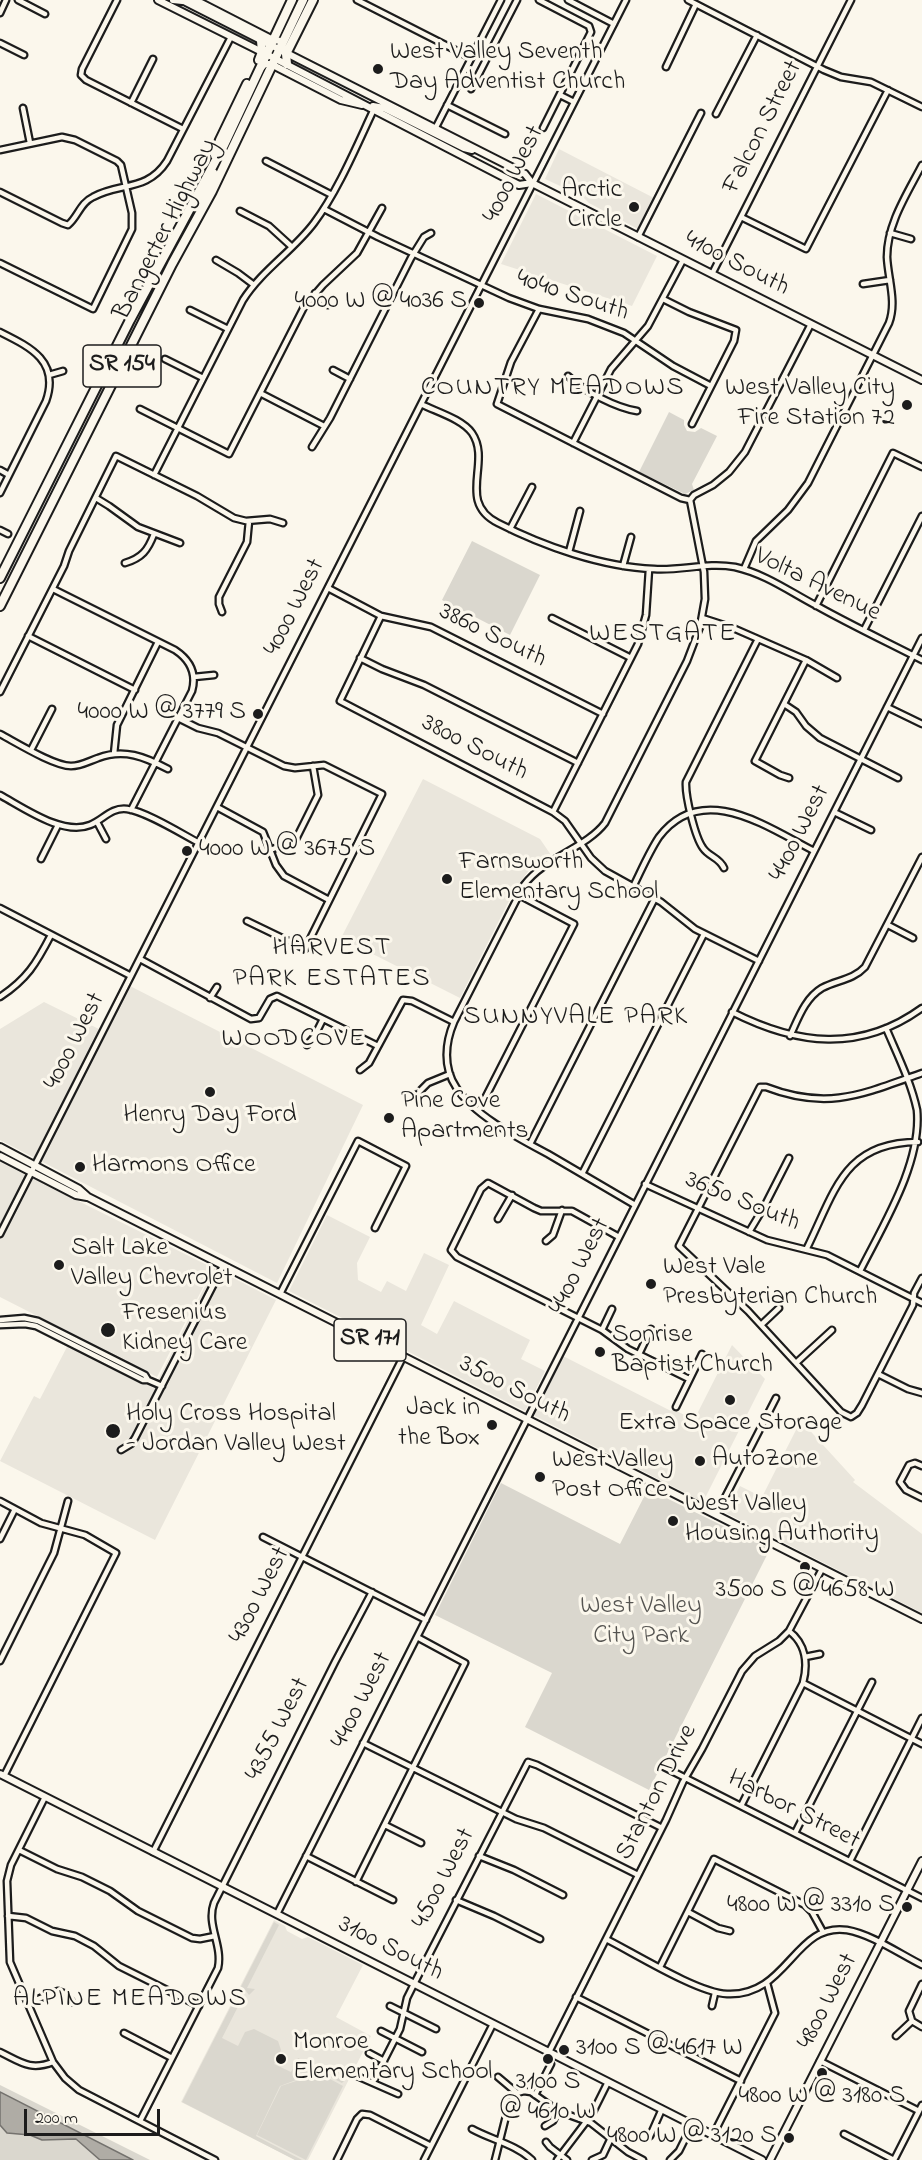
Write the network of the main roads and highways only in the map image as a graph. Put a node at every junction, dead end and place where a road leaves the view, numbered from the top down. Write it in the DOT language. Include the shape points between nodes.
graph roads {
  1 [pos="158,0"];
  2 [pos="173,0"];
  3 [pos="182,0"];
  4 [pos="292,0"];
  5 [pos="303,0"];
  6 [pos="313,0"];
  7 [pos="261,41"];
  8 [pos="272,50"];
  9 [pos="286,54"];
  10 [pos="287,64"];
  11 [pos="366,105"];
  12 [pos="479,151"];
  13 [pos="213,166"];
  14 [pos="532,183"];
  15 [pos="172,264"];
  16 [pos="922,380"];
  17 [pos="0,578"];
  18 [pos="0,606"];
  19 [pos="0,1148"];
  20 [pos="0,1156"];
  21 [pos="33,1169"];
  22 [pos="922,1619"];
  23 [pos="2,1775"];
  24 [pos="922,1861"];
  25 [pos="762,2160"];
  26 [pos="770,2160"];
  1 -- 8 [label="main road, 4100 South" via="231,37"];
  2 -- 3 [label="main road"];
  3 -- 7 [label="main road"];
  3 -- 8 [label="main road" via="201,3"];
  4 -- 8 [label="highway, Bangerter Highway / SR 154"];
  5 -- 8 [label="highway, Bangerter Highway / SR 154"];
  6 -- 9 [label="highway"];
  7 -- 8 [label="highway"];
  8 -- 9 [label="main road, 4100 South"];
  8 -- 10 [label="main road, 4100 South"];
  8 -- 11 [label="main road" via="341,100"];
  8 -- 13 [label="highway, Bangerter Highway / SR 154"];
  8 -- 13 [label="highway" via="220,140"];
  8 -- 15 [label="highway, Bangerter Highway / SR 154" via="222,171"];
  9 -- 10 [label="highway"];
  9 -- 12 [label="main road, 4100 South"];
  10 -- 11 [label="main road, 4100 South"];
  11 -- 12 [label="main road" via="384,108 464,148"];
  11 -- 14 [label="main road, 4100 South" via="519,185"];
  12 -- 14 [label="main road, 4100 South" via="525,174"];
  13 -- 15 [label="highway" via="212,179 173,254"];
  13 -- 17 [label="highway, Bangerter Highway / SR 154"];
  14 -- 16 [label="main road, 4100 South"];
  15 -- 18 [label="highway, Bangerter Highway / SR 154"];
  19 -- 21 [label="main road, 3500 South / SR 171"];
  20 -- 21 [label="main road, 3500 South / SR 171"];
  21 -- 22 [label="main road, 3500 South / SR 171"];
  23 -- 25 [label="main road, 3100 South"];
  24 -- 26 [label="main road, 4800 West"];
}
